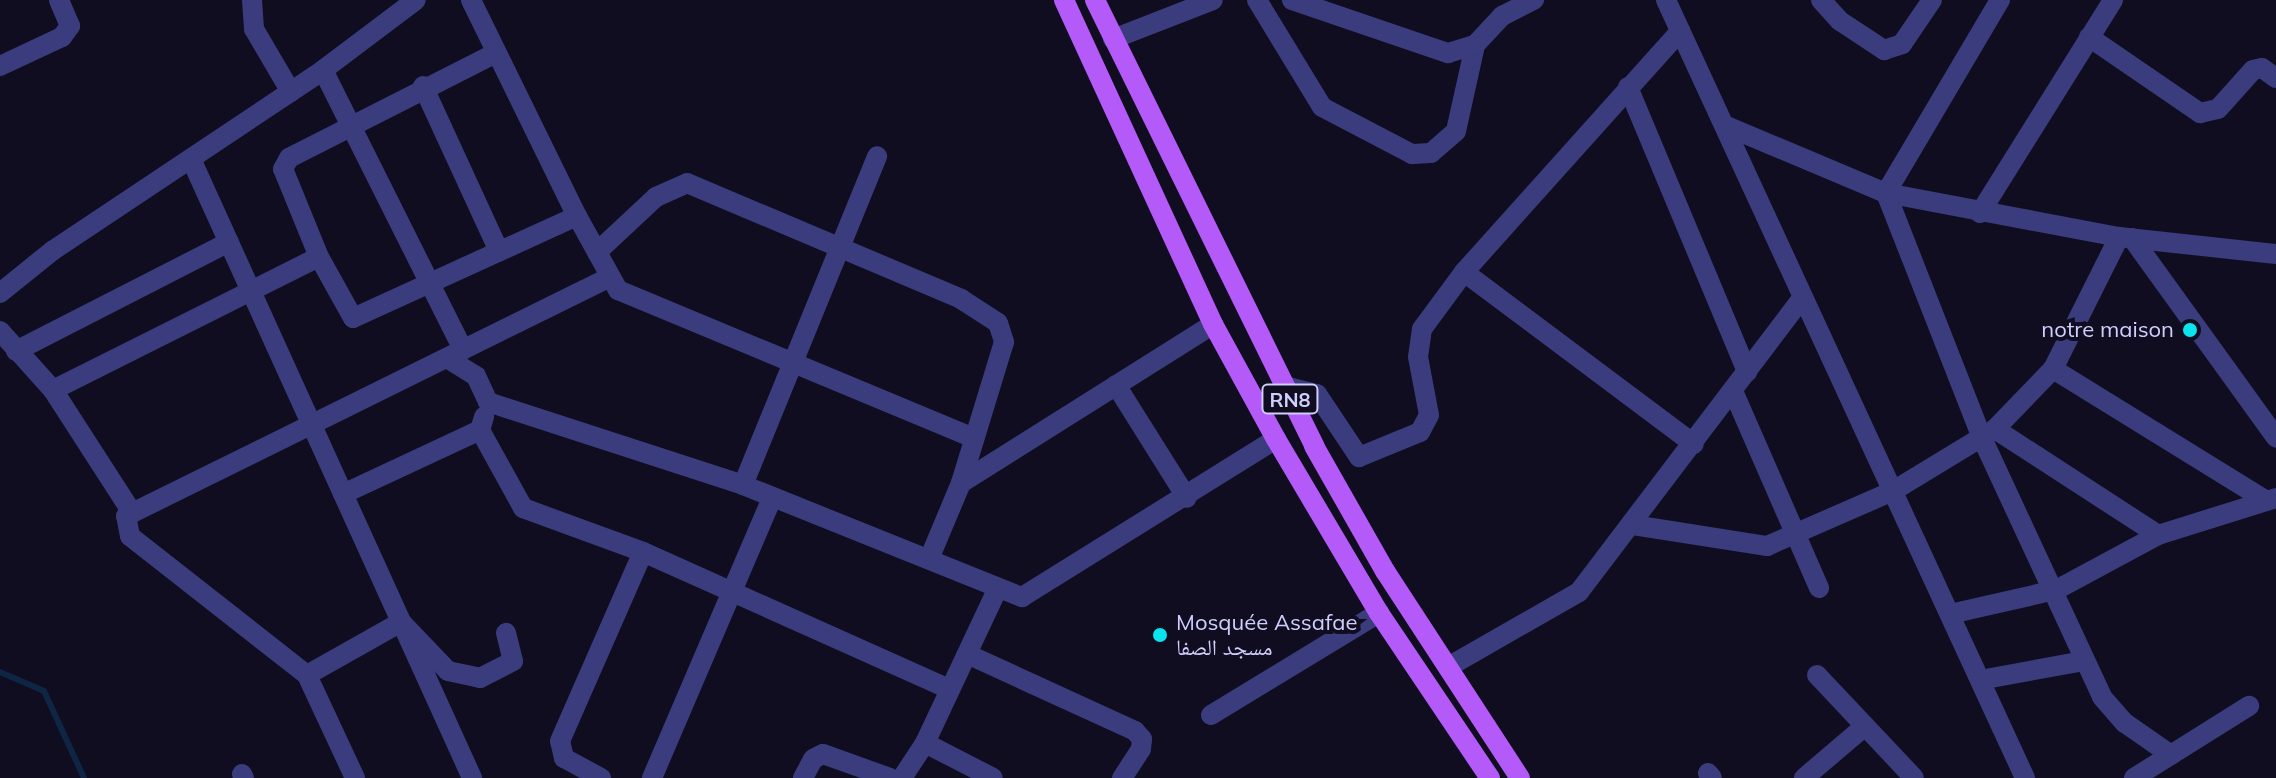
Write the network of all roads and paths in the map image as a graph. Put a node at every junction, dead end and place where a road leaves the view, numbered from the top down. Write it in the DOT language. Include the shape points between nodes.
graph roads {
  1 [pos="59,0"];
  2 [pos="252,0"];
  3 [pos="416,0"];
  4 [pos="471,0"];
  5 [pos="1064,0"];
  6 [pos="1095,0"];
  7 [pos="1213,0"];
  8 [pos="1257,0"];
  9 [pos="1292,0"];
  10 [pos="1534,0"];
  11 [pos="1666,0"];
  12 [pos="1821,0"];
  13 [pos="1932,0"];
  14 [pos="2000,0"];
  15 [pos="2113,0"];
  16 [pos="1680,31"];
  17 [pos="2089,37"];
  18 [pos="1113,39"];
  19 [pos="1475,45"];
  20 [pos="496,53"];
  21 [pos="0,66"];
  22 [pos="323,70"];
  23 [pos="2276,78"];
  24 [pos="423,86"];
  25 [pos="1628,87"];
  26 [pos="291,92"];
  27 [pos="350,124"];
  28 [pos="1724,125"];
  29 [pos="877,156"];
  30 [pos="191,159"];
  31 [pos="1886,193"];
  32 [pos="1980,213"];
  33 [pos="577,216"];
  34 [pos="2126,237"];
  35 [pos="229,242"];
  36 [pos="841,247"];
  37 [pos="499,251"];
  38 [pos="597,252"];
  39 [pos="2276,254"];
  40 [pos="319,257"];
  41 [pos="1464,272"];
  42 [pos="610,277"];
  43 [pos="431,285"];
  44 [pos="251,291"];
  45 [pos="0,293"];
  46 [pos="1803,297"];
  47 [pos="1213,324"];
  48 [pos="0,331"];
  49 [pos="16,351"];
  50 [pos="455,354"];
  51 [pos="795,365"];
  52 [pos="2053,369"];
  53 [pos="1747,372"];
  54 [pos="1116,385"];
  55 [pos="1284,386"];
  56 [pos="53,390"];
  57 [pos="1733,391"];
  58 [pos="488,402"];
  59 [pos="312,425"];
  60 [pos="480,430"];
  61 [pos="1989,434"];
  62 [pos="974,438"];
  63 [pos="2276,438"];
  64 [pos="1276,439"];
  65 [pos="1694,444"];
  66 [pos="961,483"];
  67 [pos="743,485"];
  68 [pos="1893,491"];
  69 [pos="343,494"];
  70 [pos="772,498"];
  71 [pos="1187,498"];
  72 [pos="2269,498"];
  73 [pos="131,511"];
  74 [pos="1633,525"];
  75 [pos="1798,535"];
  76 [pos="2158,535"];
  77 [pos="643,552"];
  78 [pos="929,559"];
  79 [pos="1819,588"];
  80 [pos="997,590"];
  81 [pos="2056,590"];
  82 [pos="733,591"];
  83 [pos="1379,613"];
  84 [pos="1950,614"];
  85 [pos="401,622"];
  86 [pos="506,633"];
  87 [pos="967,654"];
  88 [pos="2084,661"];
  89 [pos="1448,667"];
  90 [pos="307,675"];
  91 [pos="1817,675"];
  92 [pos="1980,680"];
  93 [pos="949,689"];
  94 [pos="2249,706"];
  95 [pos="1211,715"];
  96 [pos="1865,726"];
  97 [pos="925,743"];
  98 [pos="2171,755"];
  99 [pos="2022,777"];
  100 [pos="355,778"];
  101 [pos="472,778"];
  102 [pos="601,778"];
  103 [pos="652,778"];
  104 [pos="803,778"];
  105 [pos="890,778"];
  106 [pos="902,778"];
  107 [pos="993,778"];
  108 [pos="1122,778"];
  109 [pos="1490,778"];
  110 [pos="1520,778"];
  111 [pos="1804,778"];
  112 [pos="1914,778"];
  113 [pos="2134,778"];
  1 -- 21 [label="street" via="70,26 62,37"];
  2 -- 26 [label="street" via="254,29"];
  3 -- 22 [label="street"];
  4 -- 20 [label="street"];
  5 -- 47 [label="main road, RN8"];
  6 -- 18 [label="main road, RN8"];
  7 -- 18 [label="street"];
  8 -- 19 [label="street" via="1322,107 1412,154 1431,153 1456,131"];
  9 -- 19 [label="street" via="1448,53"];
  10 -- 19 [label="street" via="1502,16"];
  11 -- 16 [label="street"];
  12 -- 13 [label="street" via="1840,21 1884,50 1902,44"];
  14 -- 31 [label="street"];
  15 -- 17 [label="street"];
  16 -- 25 [label="street"];
  16 -- 28 [label="street"];
  17 -- 23 [label="street" via="2200,113 2218,109 2253,70 2262,68"];
  17 -- 32 [label="street"];
  18 -- 55 [label="main road, RN8"];
  20 -- 24 [label="street"];
  20 -- 33 [label="street"];
  22 -- 26 [label="street"];
  22 -- 27 [label="street"];
  24 -- 27 [label="street"];
  24 -- 37 [label="street"];
  25 -- 41 [label="street"];
  25 -- 53 [label="street"];
  26 -- 30 [label="street"];
  27 -- 40 [label="street" via="289,158 283,169"];
  27 -- 43 [label="street"];
  28 -- 31 [label="street"];
  28 -- 46 [label="street"];
  29 -- 36 [label="street"];
  30 -- 35 [label="street"];
  30 -- 45 [label="street" via="52,251"];
  31 -- 32 [label="street"];
  31 -- 61 [label="street"];
  32 -- 34 [label="street"];
  33 -- 37 [label="street"];
  33 -- 38 [label="street"];
  34 -- 39 [label="street"];
  34 -- 52 [label="street"];
  34 -- 63 [label="street"];
  35 -- 44 [label="street"];
  35 -- 49 [label="street"];
  36 -- 38 [label="street" via="687,183 656,197"];
  36 -- 51 [label="street"];
  36 -- 62 [label="street" via="961,299 998,323 1004,342"];
  37 -- 43 [label="street"];
  38 -- 42 [label="street"];
  40 -- 43 [label="street" via="353,318"];
  40 -- 44 [label="street"];
  41 -- 55 [label="street" via="1418,336 1429,415 1412,437 1359,457 1317,394"];
  41 -- 65 [label="street"];
  42 -- 50 [label="street"];
  42 -- 51 [label="street" via="618,290"];
  43 -- 50 [label="street"];
  44 -- 56 [label="street"];
  44 -- 59 [label="street"];
  46 -- 53 [label="street"];
  46 -- 68 [label="street"];
  47 -- 54 [label="street"];
  47 -- 64 [label="main road, RN8"];
  48 -- 49 [label="street"];
  49 -- 56 [label="street"];
  50 -- 58 [label="street" via="476,376"];
  50 -- 59 [label="street"];
  51 -- 62 [label="street"];
  51 -- 67 [label="street"];
  52 -- 61 [label="street"];
  52 -- 72 [label="street"];
  53 -- 57 [label="street"];
  54 -- 66 [label="street"];
  54 -- 71 [label="street"];
  55 -- 89 [label="main road, RN8" via="1385,571"];
  56 -- 73 [label="street"];
  57 -- 65 [label="street"];
  57 -- 75 [label="street"];
  58 -- 60 [label="street"];
  58 -- 67 [label="street"];
  59 -- 69 [label="street"];
  59 -- 73 [label="street"];
  60 -- 69 [label="street"];
  60 -- 77 [label="street" via="523,508"];
  61 -- 68 [label="street"];
  61 -- 76 [label="street"];
  61 -- 81 [label="street"];
  62 -- 66 [label="street"];
  64 -- 71 [label="street"];
  64 -- 83 [label="main road, RN8"];
  65 -- 74 [label="street"];
  66 -- 78 [label="street"];
  67 -- 70 [label="street"];
  68 -- 75 [label="street"];
  68 -- 84 [label="street"];
  69 -- 85 [label="street"];
  70 -- 78 [label="street"];
  70 -- 82 [label="street"];
  71 -- 80 [label="street" via="1029,594"];
  72 -- 76 [label="street"];
  73 -- 90 [label="street" via="125,525 130,536"];
  74 -- 75 [label="street" via="1767,546"];
  74 -- 89 [label="street" via="1579,592"];
  75 -- 79 [label="street"];
  76 -- 81 [label="street"];
  77 -- 82 [label="street"];
  77 -- 102 [label="street" via="560,741 564,758"];
  78 -- 80 [label="street"];
  80 -- 87 [label="street"];
  81 -- 84 [label="street"];
  81 -- 88 [label="street"];
  82 -- 93 [label="street"];
  82 -- 103 [label="street"];
  83 -- 95 [label="street"];
  83 -- 109 [label="main road, RN8"];
  84 -- 92 [label="street"];
  85 -- 86 [label="street" via="448,671 480,678 513,661"];
  85 -- 90 [label="street"];
  85 -- 101 [label="street"];
  87 -- 93 [label="street"];
  87 -- 108 [label="street" via="1135,731 1142,739 1141,749"];
  88 -- 92 [label="street"];
  88 -- 98 [label="street" via="2110,707"];
  89 -- 110 [label="main road, RN8"];
  90 -- 100 [label="street"];
  91 -- 96 [label="street"];
  92 -- 99 [label="street"];
  93 -- 97 [label="street"];
  94 -- 98 [label="street"];
  96 -- 111 [label="street"];
  96 -- 112 [label="street"];
  97 -- 106 [label="street"];
  97 -- 107 [label="street"];
  98 -- 113 [label="street"];
  104 -- 105 [label="street" via="817,755 830,754"];
}
